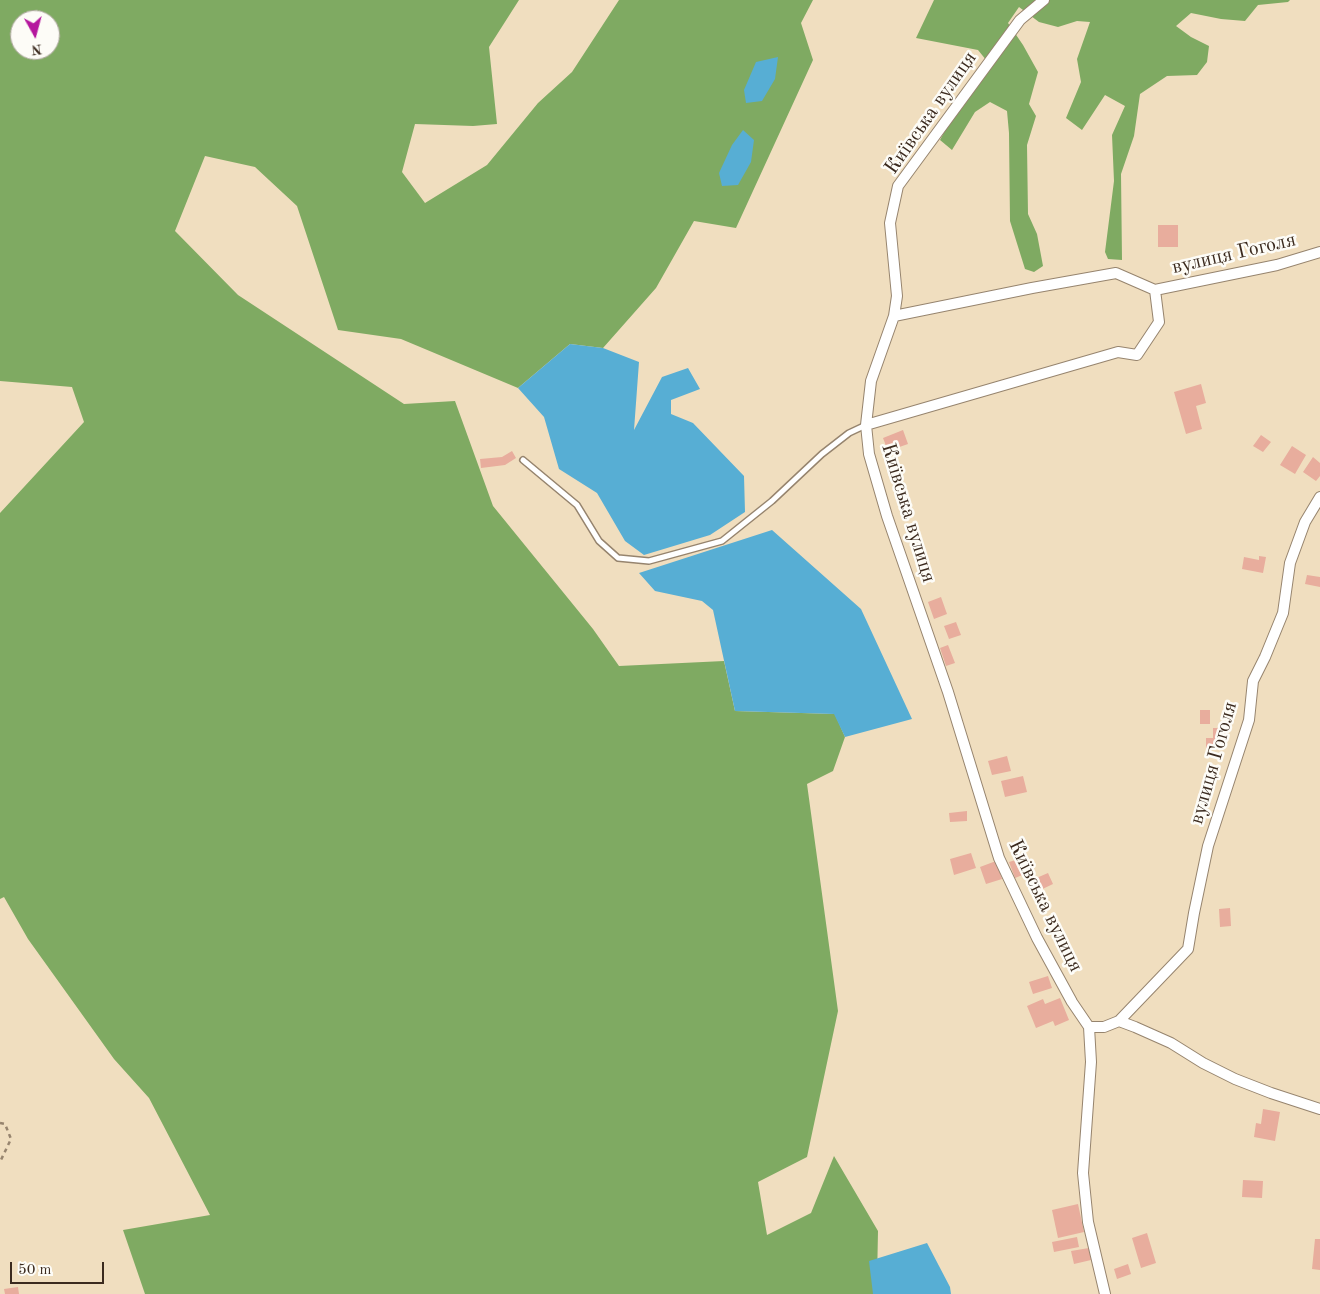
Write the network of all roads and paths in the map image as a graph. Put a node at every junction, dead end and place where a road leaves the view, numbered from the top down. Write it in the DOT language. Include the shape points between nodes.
graph roads {
  1 [pos="1044,0"];
  2 [pos="1320,252"];
  3 [pos="1155,290"];
  4 [pos="894,316"];
  5 [pos="866,425"];
  6 [pos="523,460"];
  7 [pos="1320,497"];
  8 [pos="1119,1021"];
  9 [pos="1089,1027"];
  10 [pos="1320,1108"];
  11 [pos="0,1123"];
  12 [pos="0,1162"];
  13 [pos="1105,1294"];
  1 -- 4 [label="street, Київська вулиця" via="1020,20 898,186 890,223 897,296"];
  2 -- 3 [label="street, вулиця Гоголя" via="1277,265"];
  3 -- 4 [label="street" via="1116,273"];
  3 -- 5 [label="street" via="1159,322 1137,355 1118,352"];
  4 -- 5 [label="street, Київська вулиця" via="870,381"];
  5 -- 6 [label="lane" via="849,433 722,540 649,561 618,558 599,541 577,505"];
  5 -- 9 [label="street, Київська вулиця" via="868,454 887,516 948,692 999,858 1037,938"];
  7 -- 8 [label="street, вулиця Гоголя" via="1299,538 1290,563 1282,613 1253,681 1249,720 1208,846 1188,948"];
  8 -- 9 [label="street" via="1104,1027"];
  8 -- 10 [label="street" via="1171,1043 1235,1079"];
  9 -- 13 [label="street" via="1091,1062 1084,1173 1088,1222"];
  11 -- 12 [label="path" via="5,1124 11,1138"];
}
